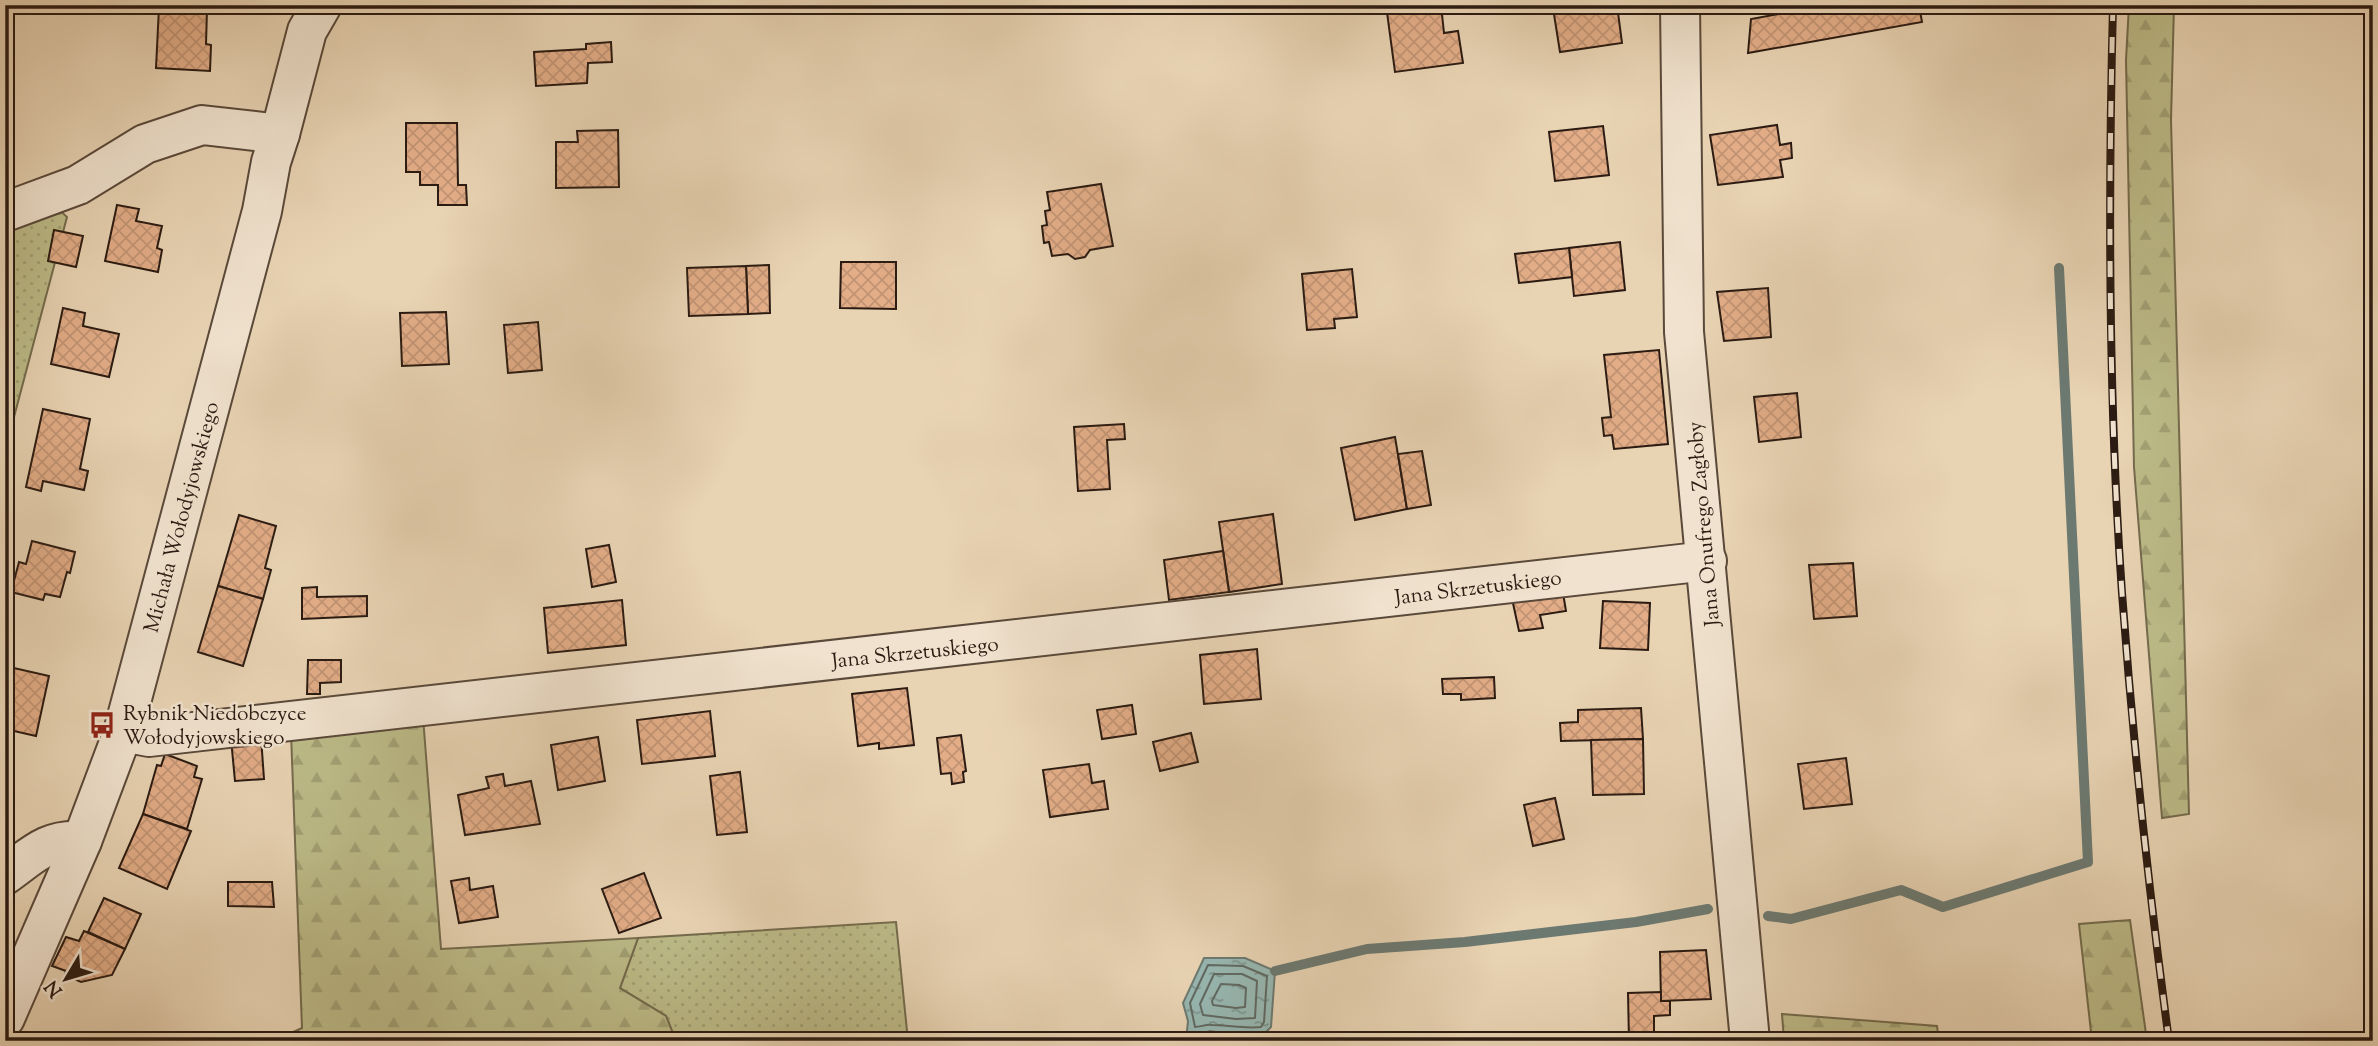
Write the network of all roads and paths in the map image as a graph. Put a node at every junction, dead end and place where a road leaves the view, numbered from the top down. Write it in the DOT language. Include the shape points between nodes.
graph roads {
  1 [pos="322,5"];
  2 [pos="1680,5"];
  3 [pos="281,134"];
  4 [pos="5,212"];
  5 [pos="1707,561"];
  6 [pos="123,732"];
  7 [pos="82,841"];
  8 [pos="5,875"];
  9 [pos="5,1018"];
  10 [pos="1750,1041"];
  1 -- 3 [label="street, Michała Wołodyjowskiego" via="307,31"];
  2 -- 5 [label="street, Jana Onufrego Zagłoby" via="1684,332"];
  3 -- 4 [label="street" via="202,125 145,144 78,185"];
  3 -- 6 [label="street, Michała Wołodyjowskiego"];
  5 -- 6 [label="street, Jana Skrzetuskiego" via="149,737"];
  5 -- 10 [label="street, Jana Onufrego Zagłoby"];
  6 -- 7 [label="street, Michała Wołodyjowskiego"];
  7 -- 8 [label="street" via="51,843"];
  7 -- 9 [label="street, Michała Wołodyjowskiego"];
}
